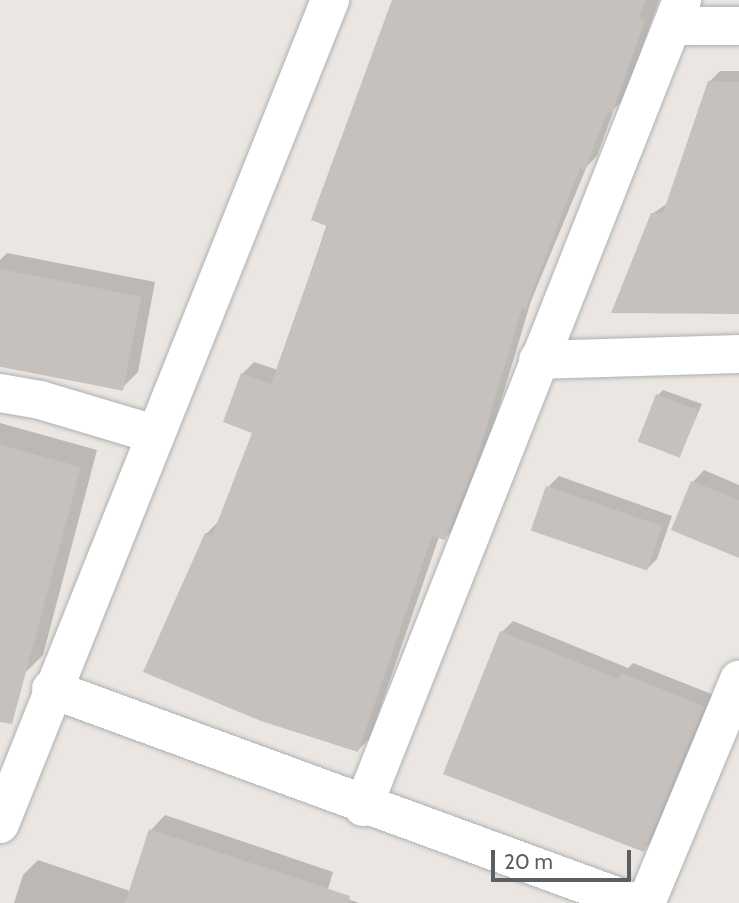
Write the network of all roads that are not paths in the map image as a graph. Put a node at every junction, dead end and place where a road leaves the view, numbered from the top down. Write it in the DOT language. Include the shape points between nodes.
graph roads {
  1 [pos="330,0"];
  2 [pos="678,13"];
  3 [pos="739,26"];
  4 [pos="739,355"];
  5 [pos="538,360"];
  6 [pos="0,393"];
  7 [pos="154,434"];
  8 [pos="739,680"];
  9 [pos="51,689"];
  10 [pos="363,807"];
  11 [pos="0,824"];
  12 [pos="635,903"];
  13 [pos="646,903"];
  1 -- 7 [label="street"];
  2 -- 3 [label="street"];
  2 -- 5 [label="street"];
  4 -- 5 [label="street"];
  5 -- 10 [label="street"];
  6 -- 7 [label="street" via="40,400"];
  7 -- 9 [label="street"];
  8 -- 13 [label="street"];
  9 -- 10 [label="street"];
  9 -- 11 [label="street"];
  10 -- 12 [label="street"];
}
